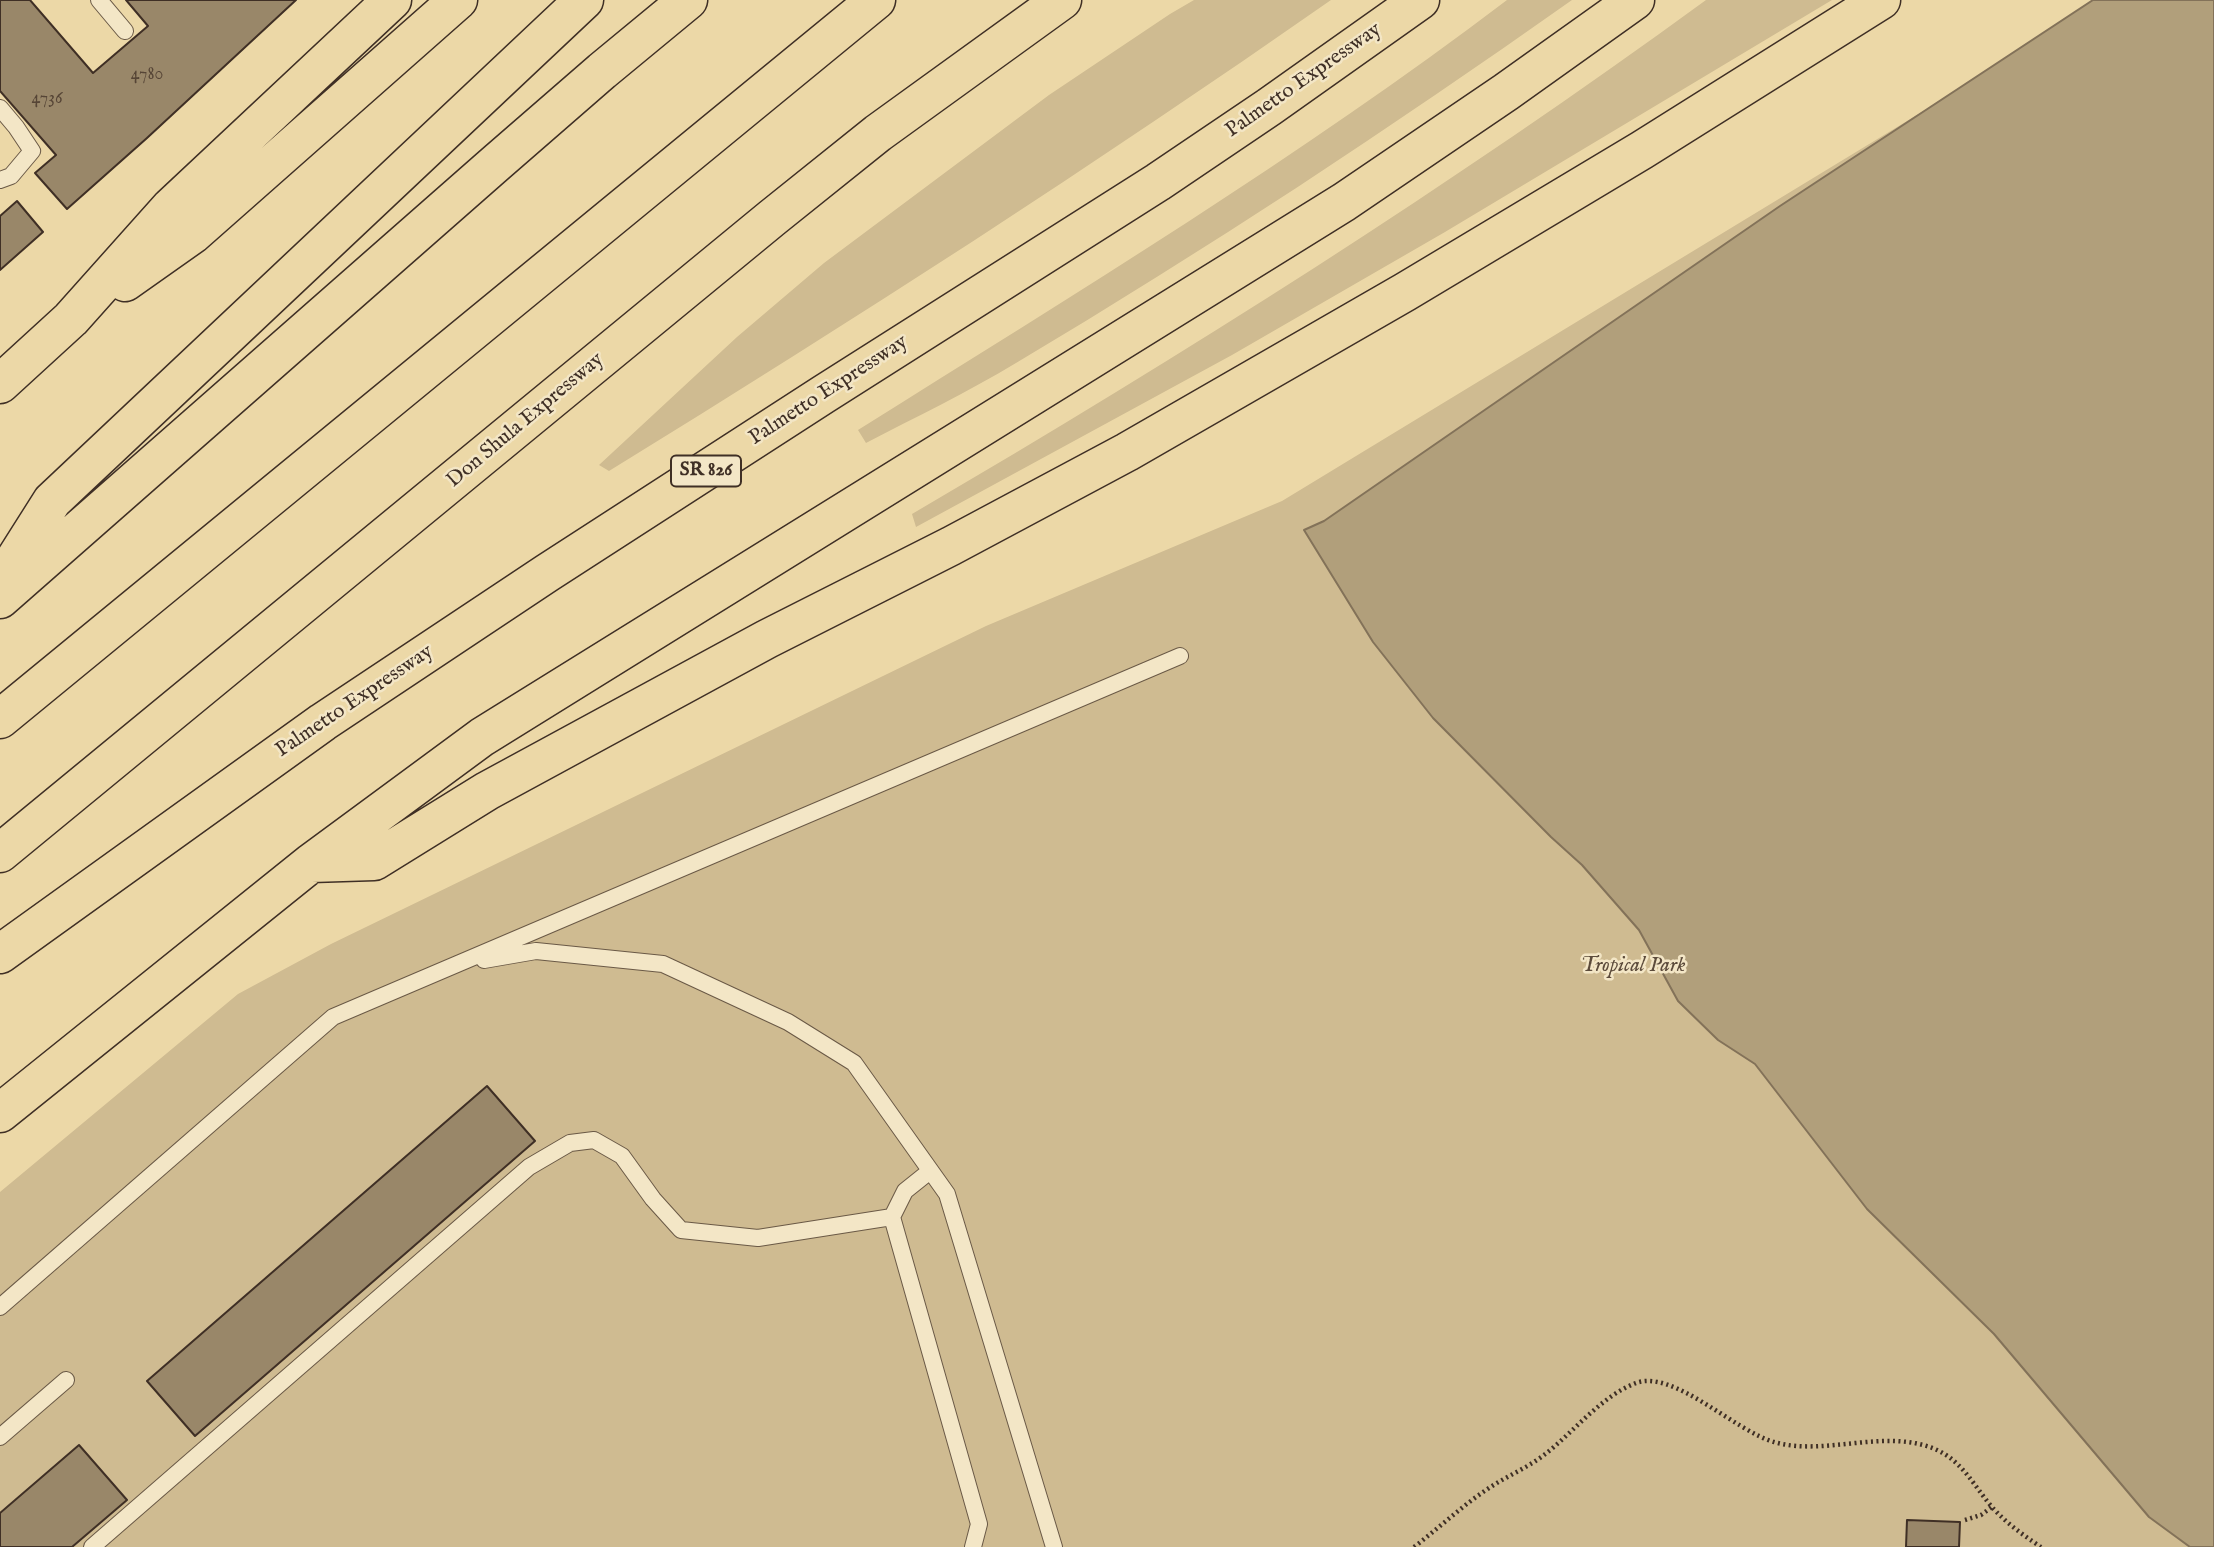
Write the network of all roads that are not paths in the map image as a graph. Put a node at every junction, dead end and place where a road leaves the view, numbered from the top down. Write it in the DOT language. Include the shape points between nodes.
graph roads {
  1 [pos="99,0"];
  2 [pos="392,0"];
  3 [pos="458,0"];
  4 [pos="584,0"];
  5 [pos="688,0"];
  6 [pos="876,0"];
  7 [pos="1062,0"];
  8 [pos="1420,0"];
  9 [pos="1635,0"];
  10 [pos="1881,0"];
  11 [pos="125,31"];
  12 [pos="0,108"];
  13 [pos="0,180"];
  14 [pos="71,319"];
  15 [pos="0,384"];
  16 [pos="0,584"];
  17 [pos="0,598"];
  18 [pos="1180,656"];
  19 [pos="0,719"];
  20 [pos="0,853"];
  21 [pos="311,863"];
  22 [pos="0,954"];
  23 [pos="459,964"];
  24 [pos="0,1113"];
  25 [pos="930,1171"];
  26 [pos="892,1217"];
  27 [pos="0,1307"];
  28 [pos="66,1380"];
  29 [pos="0,1437"];
  30 [pos="92,1547"];
  31 [pos="973,1547"];
  32 [pos="1054,1547"];
  1 -- 11 [label="lane"];
  2 -- 14 [label="highway" via="171,207"];
  3 -- 14 [label="highway" via="193,234"];
  4 -- 16 [label="highway" via="52,501"];
  5 -- 17 [label="highway"];
  6 -- 19 [label="highway"];
  7 -- 20 [label="highway, Don Shula Expressway" via="878,133 783,209"];
  8 -- 22 [label="highway, Palmetto Expressway / SR 826" via="1169,174 323,722"];
  9 -- 21 [label="highway" via="1344,202 482,737"];
  10 -- 21 [label="highway" via="1452,264 1127,452 743,652 487,791 373,861"];
  12 -- 13 [label="lane" via="32,151 11,176"];
  14 -- 15 [label="highway"];
  18 -- 23 [label="lane"];
  21 -- 24 [label="highway"];
  23 -- 25 [label="lane" via="536,951 663,964 788,1022 854,1063"];
  23 -- 27 [label="lane" via="333,1017"];
  25 -- 26 [label="lane" via="905,1191"];
  25 -- 32 [label="lane" via="947,1194"];
  26 -- 30 [label="lane" via="758,1238 681,1230 622,1156 594,1140 570,1143 529,1167"];
  26 -- 31 [label="lane" via="979,1524"];
  28 -- 29 [label="lane"];
}
